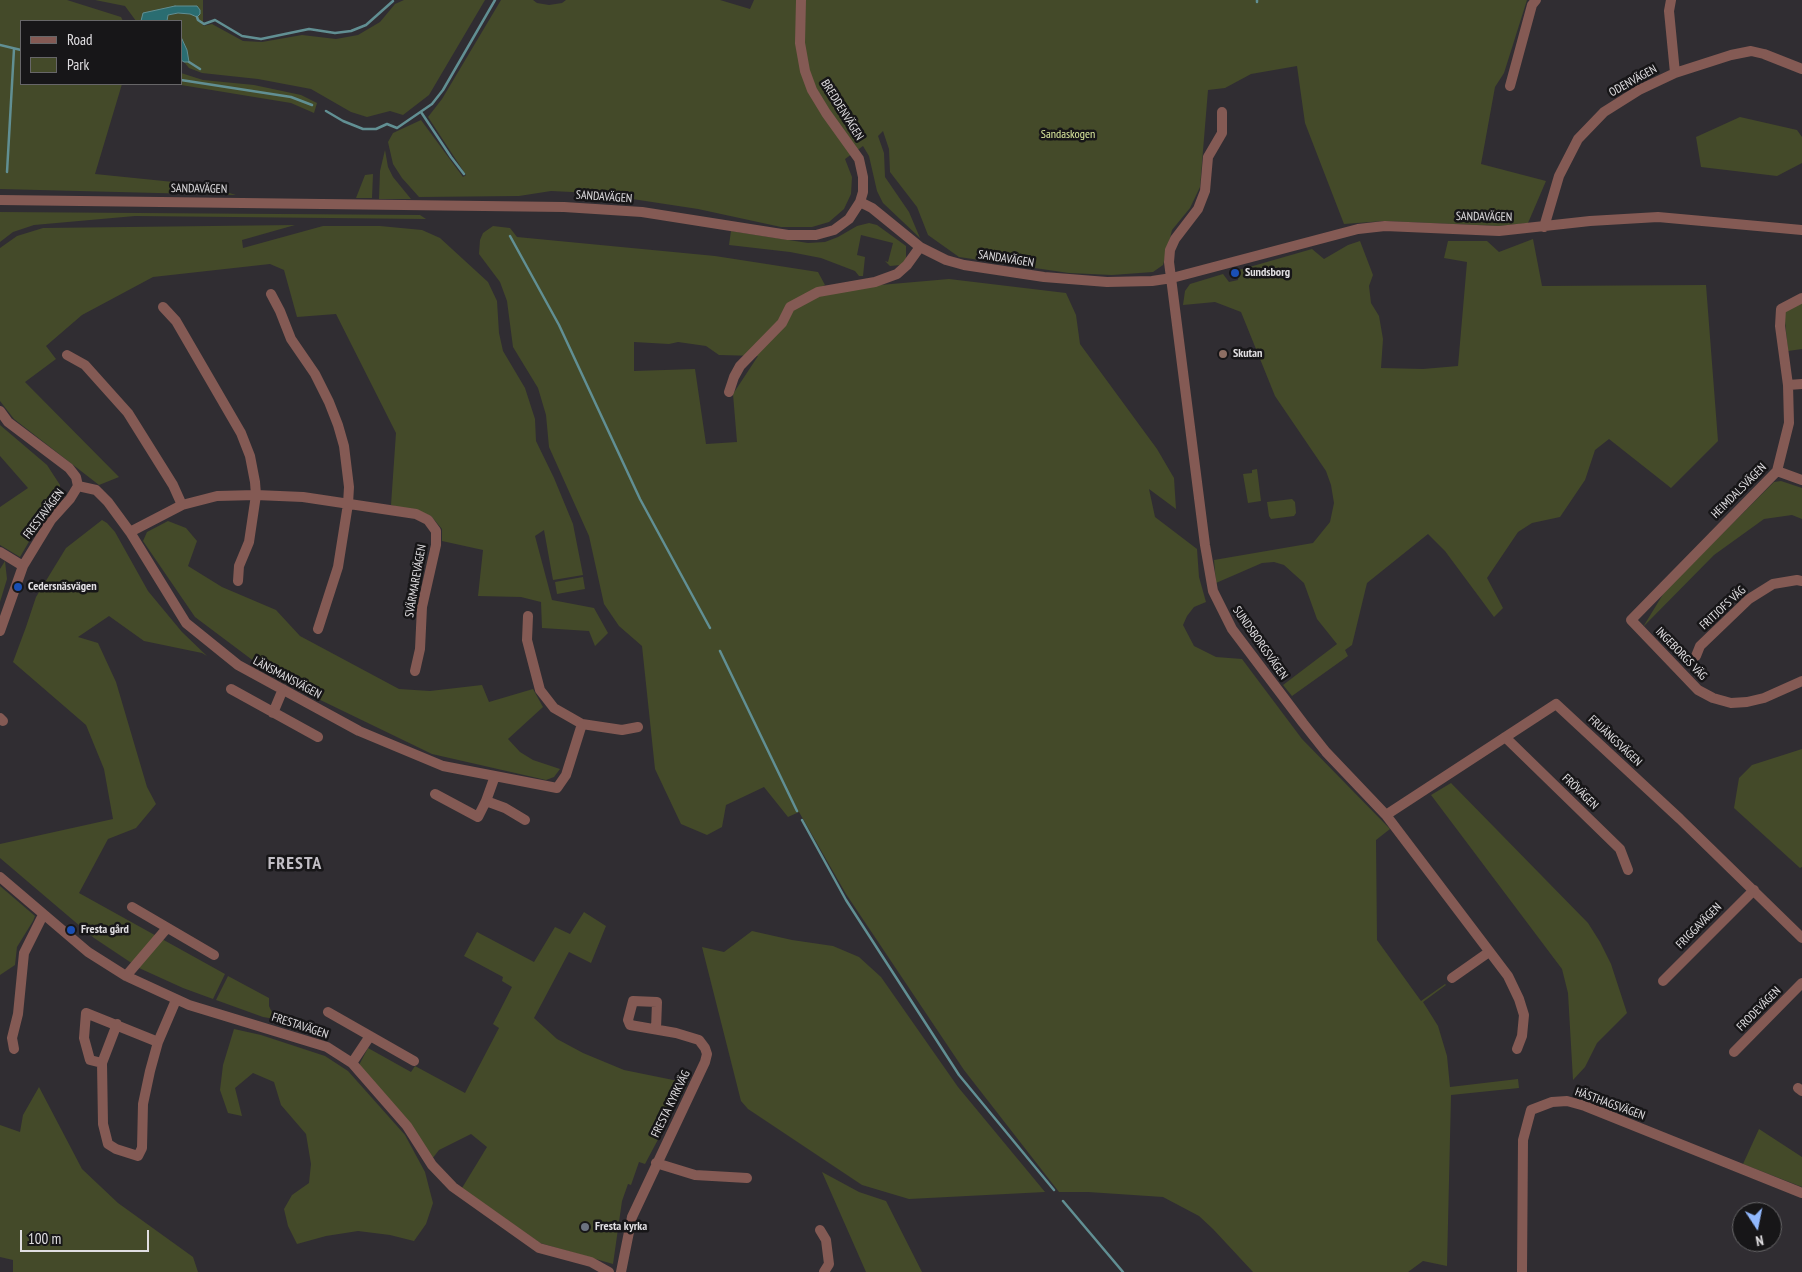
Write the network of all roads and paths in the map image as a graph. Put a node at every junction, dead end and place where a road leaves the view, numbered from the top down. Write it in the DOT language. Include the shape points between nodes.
graph roads {
  1 [pos="801,0"];
  2 [pos="1536,0"];
  3 [pos="1671,0"];
  4 [pos="1802,69"];
  5 [pos="1675,73"];
  6 [pos="1510,86"];
  7 [pos="1222,112"];
  8 [pos="0,200"];
  9 [pos="860,202"];
  10 [pos="1544,227"];
  11 [pos="1802,230"];
  12 [pos="920,247"];
  13 [pos="1172,278"];
  14 [pos="271,294"];
  15 [pos="1802,298"];
  16 [pos="163,307"];
  17 [pos="67,356"];
  18 [pos="1802,384"];
  19 [pos="1788,385"];
  20 [pos="730,392"];
  21 [pos="0,411"];
  22 [pos="1777,471"];
  23 [pos="1802,480"];
  24 [pos="78,486"];
  25 [pos="256,495"];
  26 [pos="348,504"];
  27 [pos="182,506"];
  28 [pos="130,532"];
  29 [pos="0,552"];
  30 [pos="23,566"];
  31 [pos="1802,581"];
  32 [pos="238,582"];
  33 [pos="528,616"];
  34 [pos="1630,620"];
  35 [pos="318,629"];
  36 [pos="0,631"];
  37 [pos="1696,656"];
  38 [pos="415,671"];
  39 [pos="1802,681"];
  40 [pos="231,689"];
  41 [pos="283,689"];
  42 [pos="273,713"];
  43 [pos="582,724"];
  44 [pos="638,727"];
  45 [pos="318,736"];
  46 [pos="1505,738"];
  47 [pos="495,776"];
  48 [pos="436,794"];
  49 [pos="486,801"];
  50 [pos="1386,815"];
  51 [pos="525,820"];
  52 [pos="1628,870"];
  53 [pos="0,877"];
  54 [pos="1754,890"];
  55 [pos="132,907"];
  56 [pos="43,915"];
  57 [pos="167,928"];
  58 [pos="1802,938"];
  59 [pos="1489,952"];
  60 [pos="214,955"];
  61 [pos="126,976"];
  62 [pos="1452,978"];
  63 [pos="1663,981"];
  64 [pos="1802,983"];
  65 [pos="176,1000"];
  66 [pos="328,1012"];
  67 [pos="117,1024"];
  68 [pos="656,1029"];
  69 [pos="370,1036"];
  70 [pos="158,1042"];
  71 [pos="14,1049"];
  72 [pos="1518,1049"];
  73 [pos="1734,1052"];
  74 [pos="414,1061"];
  75 [pos="352,1063"];
  76 [pos="102,1064"];
  77 [pos="656,1163"];
  78 [pos="747,1178"];
  79 [pos="1802,1193"];
  80 [pos="820,1230"];
  81 [pos="609,1272"];
  82 [pos="621,1272"];
  83 [pos="824,1272"];
  84 [pos="1522,1272"];
  1 -- 9 [label="street, BREDDENVÄGEN" via="800,43 805,71 826,113 859,159 863,177"];
  2 -- 6 [label="street" via="1532,4"];
  3 -- 5 [label="street" via="1669,11"];
  4 -- 5 [label="street, ODENVÄGEN" via="1751,51"];
  5 -- 10 [label="street, ODENVÄGEN" via="1604,112 1578,139 1559,176"];
  7 -- 13 [label="street" via="1222,133 1208,157 1198,209 1170,250"];
  8 -- 9 [label="street, SANDAVÄGEN" via="564,207 642,212 788,235 816,235 834,230 849,219"];
  9 -- 12 [label="street, SANDAVÄGEN"];
  10 -- 11 [label="street, SANDAVÄGEN" via="1658,217"];
  10 -- 13 [label="street, SANDAVÄGEN" via="1500,231 1385,226 1358,229"];
  12 -- 13 [label="street, SANDAVÄGEN" via="964,265 1062,280 1107,282"];
  12 -- 20 [label="street" via="908,265 897,274 875,282 818,292 790,307 782,324 740,366"];
  13 -- 50 [label="street, SUNDSBORGSVÄGEN" via="1213,591 1232,629 1303,723"];
  14 -- 26 [label="street" via="291,339 314,374 338,425 344,446"];
  15 -- 19 [label="street, HEIMDALSVÄGEN" via="1781,310"];
  16 -- 25 [label="street" via="176,321 241,433 250,456"];
  17 -- 27 [label="street" via="85,365 128,413"];
  18 -- 19 [label="street"];
  19 -- 22 [label="street, HEIMDALSVÄGEN" via="1789,423"];
  21 -- 24 [label="street, FRESTAVÄGEN" via="8,422 69,468"];
  22 -- 23 [label="street"];
  22 -- 34 [label="street, HEIMDALSVÄGEN"];
  24 -- 28 [label="street, LÄNSMANSVÄGEN" via="96,490"];
  24 -- 30 [label="street, FRESTAVÄGEN" via="46,528"];
  25 -- 26 [label="street, SVÄRMAREVÄGEN" via="304,497"];
  25 -- 27 [label="street, SVÄRMAREVÄGEN" via="217,496"];
  25 -- 32 [label="street" via="249,542 239,566"];
  26 -- 35 [label="street" via="338,567"];
  26 -- 38 [label="street, SVÄRMAREVÄGEN" via="416,514 428,520 436,531 436,545 422,607 420,649"];
  27 -- 28 [label="street, SVÄRMAREVÄGEN"];
  28 -- 41 [label="street, LÄNSMANSVÄGEN" via="186,623 238,665"];
  29 -- 30 [label="street"];
  30 -- 36 [label="street, FRESTAVÄGEN"];
  31 -- 37 [label="street, FRITJOFS VÄG" via="1773,584 1749,599 1700,646"];
  33 -- 43 [label="street" via="527,640 540,690 554,708"];
  34 -- 39 [label="street, INGEBORGS VÄG" via="1698,690 1713,698 1747,702"];
  40 -- 42 [label="street"];
  41 -- 42 [label="street"];
  41 -- 47 [label="street, LÄNSMANSVÄGEN" via="359,730 443,766"];
  42 -- 45 [label="street"];
  43 -- 44 [label="street" via="622,730"];
  43 -- 47 [label="street, LÄNSMANSVÄGEN" via="566,775 557,788"];
  46 -- 50 [label="street, FRUÄNGSVÄGEN"];
  46 -- 52 [label="street, FRÖVÄGEN" via="1620,849"];
  46 -- 54 [label="street, FRUÄNGSVÄGEN" via="1556,704"];
  47 -- 49 [label="street"];
  48 -- 49 [label="street" via="478,817"];
  49 -- 51 [label="street"];
  50 -- 59 [label="street, SUNDSBORGSVÄGEN"];
  53 -- 56 [label="street, FRESTAVÄGEN"];
  54 -- 58 [label="street, FRUÄNGSVÄGEN"];
  54 -- 63 [label="street, FRIGGAVÄGEN"];
  55 -- 57 [label="street"];
  56 -- 61 [label="street, FRESTAVÄGEN" via="88,952"];
  56 -- 71 [label="street" via="24,953 18,1014 12,1038"];
  57 -- 60 [label="street"];
  57 -- 61 [label="street"];
  59 -- 62 [label="street"];
  59 -- 72 [label="street, SUNDSBORGSVÄGEN" via="1508,976 1519,998 1524,1015"];
  61 -- 65 [label="street, FRESTAVÄGEN"];
  64 -- 73 [label="street, FRODEVÄGEN"];
  65 -- 70 [label="street"];
  65 -- 75 [label="street, FRESTAVÄGEN" via="327,1047"];
  66 -- 69 [label="street"];
  67 -- 70 [label="street"];
  67 -- 76 [label="street"];
  67 -- 76 [label="street" via="86,1013 84,1038 90,1060"];
  68 -- 77 [label="street, FRESTA KYRKVÄG" via="699,1040 707,1054"];
  69 -- 74 [label="street"];
  69 -- 75 [label="street"];
  70 -- 76 [label="street" via="143,1104 142,1148 138,1156 108,1144 103,1124"];
  75 -- 81 [label="street, FRESTAVÄGEN" via="407,1126 432,1165 453,1187 539,1248 591,1262"];
  77 -- 78 [label="street" via="696,1175"];
  77 -- 82 [label="street, FRESTA KYRKVÄG" via="632,1217"];
  79 -- 84 [label="street, HÄSTHAGSVÄGEN" via="1585,1106 1567,1101 1552,1102 1531,1110 1523,1140"];
  80 -- 83 [label="street" via="826,1240 829,1264"];
}
